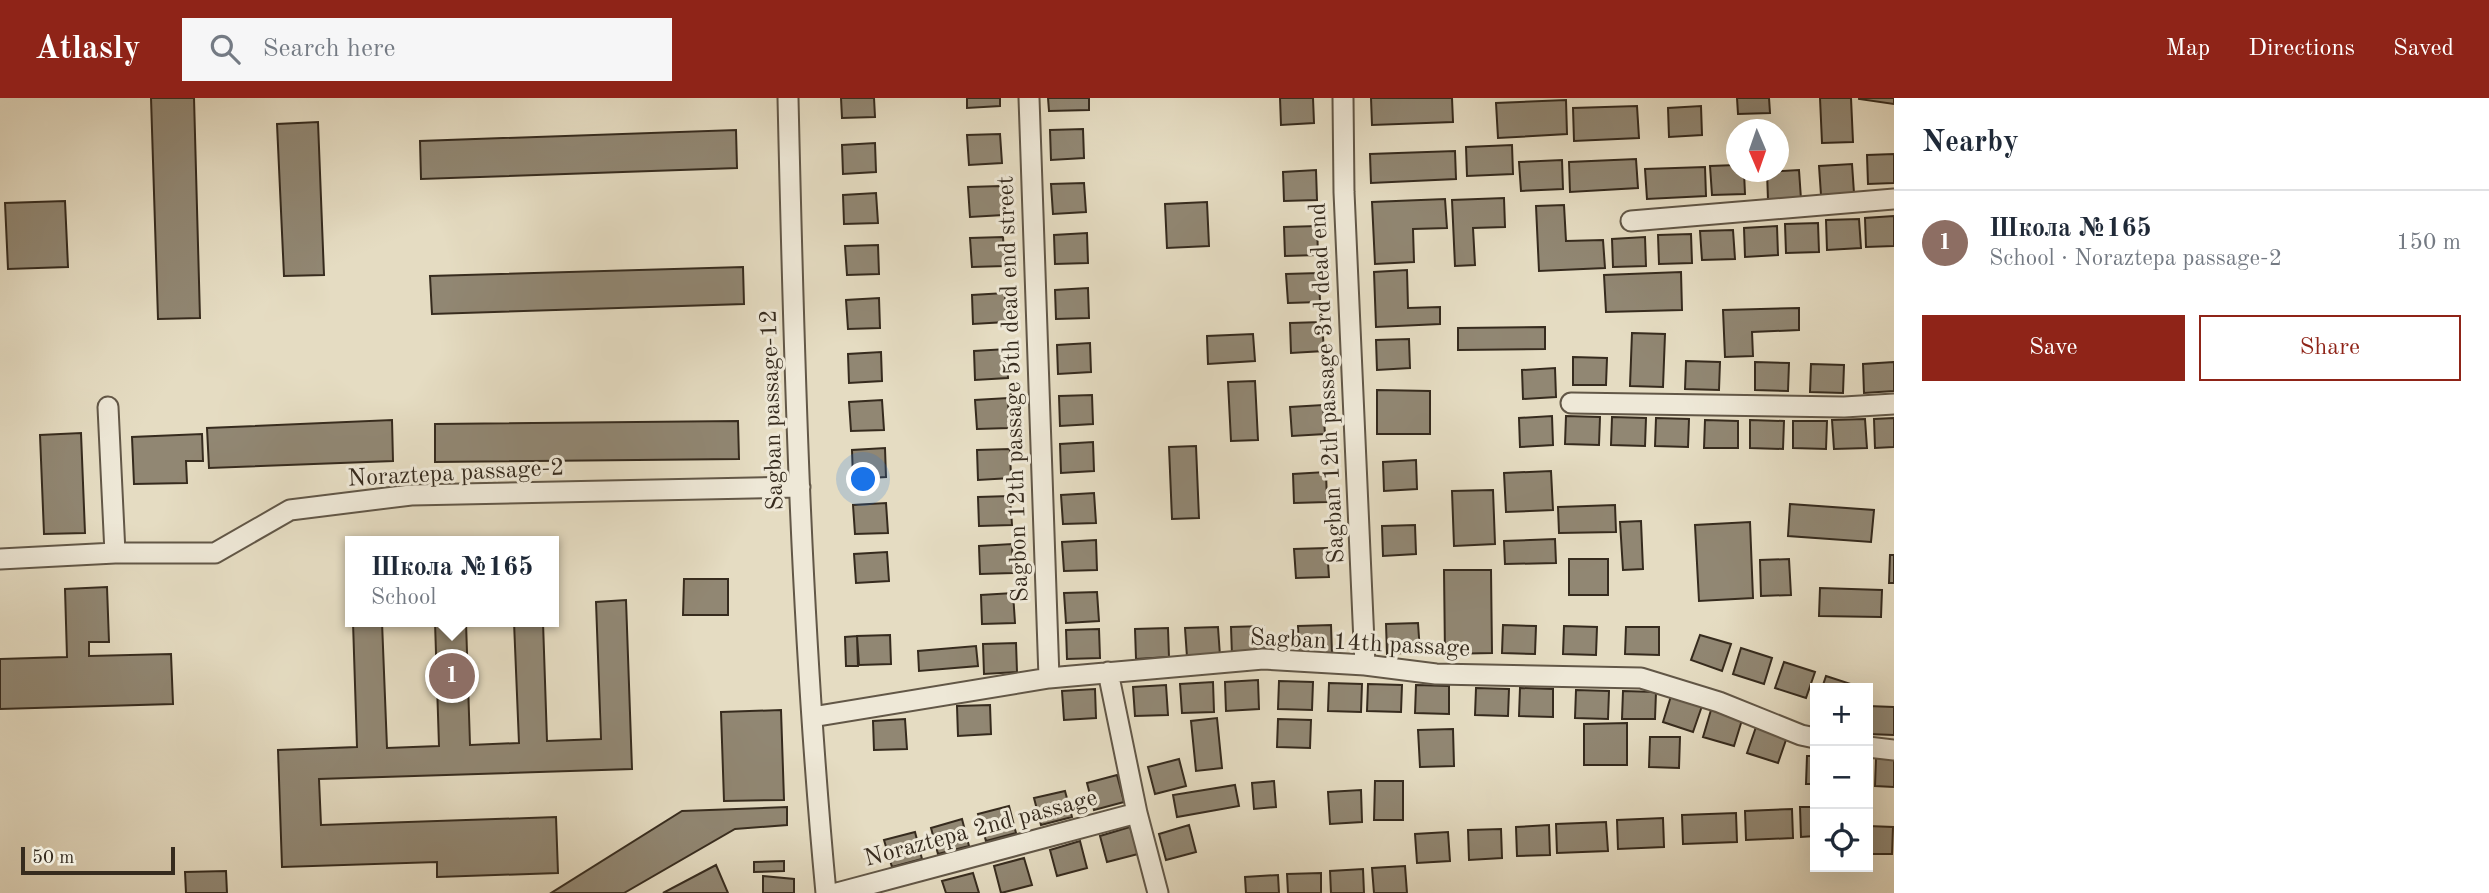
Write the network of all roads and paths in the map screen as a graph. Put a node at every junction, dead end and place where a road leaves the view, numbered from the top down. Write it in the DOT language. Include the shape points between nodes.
graph roads {
  1 [pos="788,98"];
  2 [pos="1029,98"];
  3 [pos="1343,98"];
  4 [pos="1894,199"];
  5 [pos="1631,222"];
  6 [pos="1572,403"];
  7 [pos="1894,404"];
  8 [pos="108,407"];
  9 [pos="800,487"];
  10 [pos="115,554"];
  11 [pos="0,559"];
  12 [pos="1366,665"];
  13 [pos="1108,672"];
  14 [pos="1049,678"];
  15 [pos="812,718"];
  16 [pos="1810,737"];
  17 [pos="1873,748"];
  18 [pos="1894,750"];
  19 [pos="1138,813"];
  20 [pos="826,893"];
  21 [pos="837,893"];
  22 [pos="1158,893"];
  1 -- 9 [label="street, Sagban passage-12"];
  2 -- 14 [label="street, Sagbon 12th passage 5th dead end street"];
  3 -- 12 [label="street, Sagban 12th passage 3rd dead end"];
  4 -- 5 [label="street"];
  6 -- 7 [label="street"];
  8 -- 10 [label="street"];
  9 -- 10 [label="street, Noraztepa passage-2" via="411,495 290,510 215,553"];
  9 -- 15 [label="street, Sagban passage-12"];
  10 -- 11 [label="street, Noraztepa passage-2"];
  12 -- 13 [label="street, Sagban 14th passage" via="1264,659"];
  12 -- 16 [label="street, Sagban 14th passage" via="1436,674 1641,678"];
  13 -- 14 [label="street, Sagban 14th passage"];
  13 -- 19 [label="street"];
  14 -- 15 [label="street, Sagban 14th passage"];
  15 -- 20 [label="street, Sagban passage-12"];
  17 -- 18 [label="street"];
  19 -- 21 [label="street, Noraztepa 2nd passage"];
  19 -- 22 [label="street"];
}
